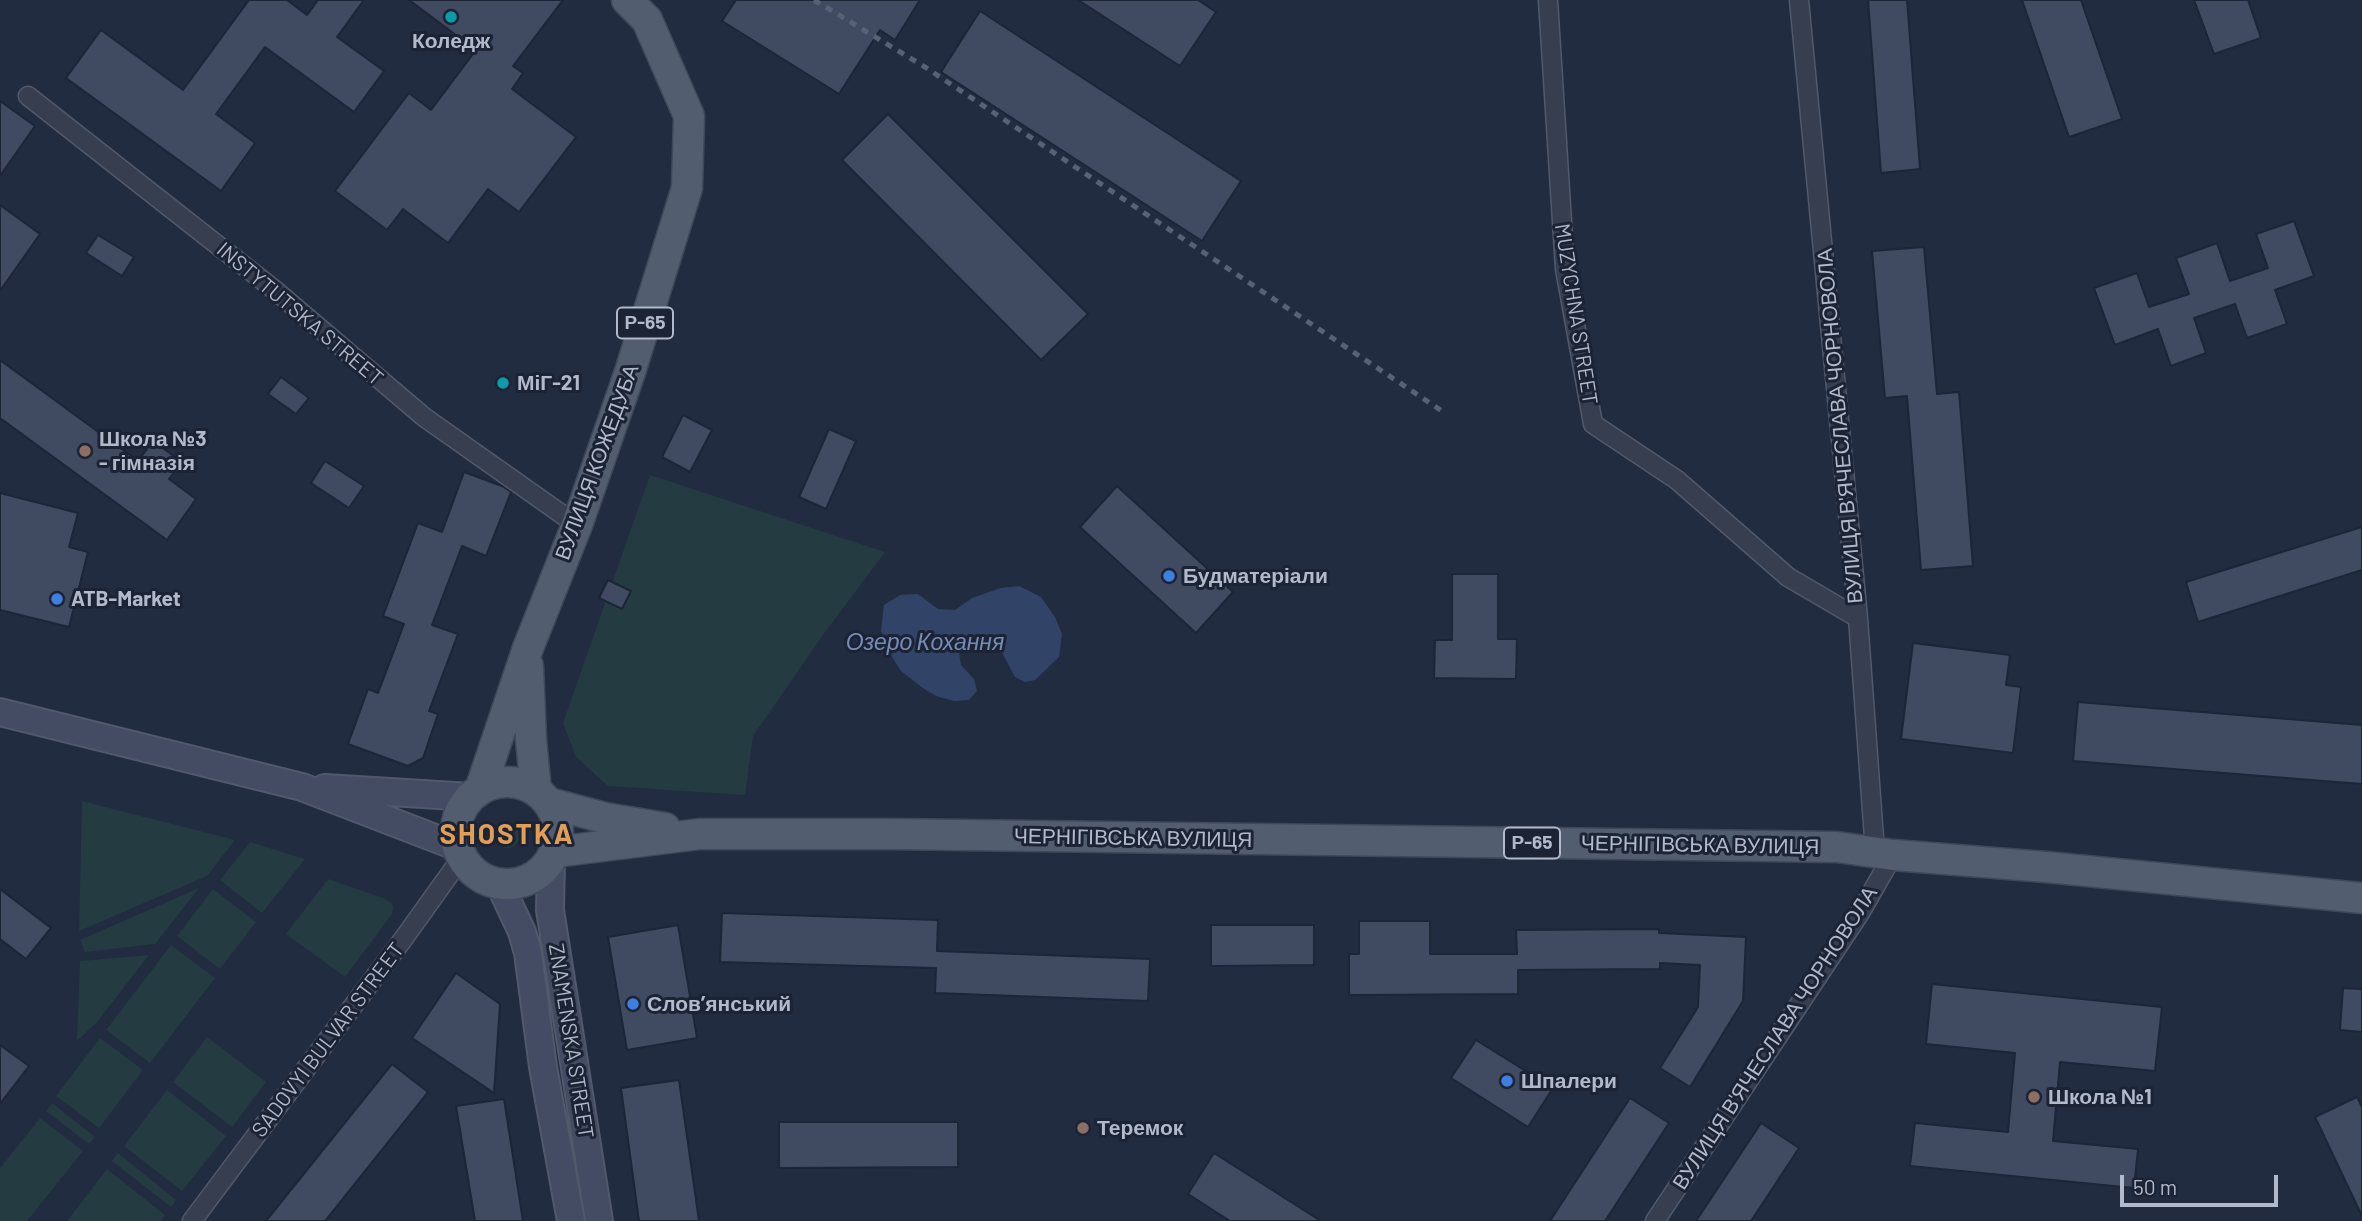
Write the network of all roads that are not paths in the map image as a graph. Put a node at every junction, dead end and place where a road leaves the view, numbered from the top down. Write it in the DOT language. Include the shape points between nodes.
graph roads {
  1 [pos="627,0"];
  2 [pos="1548,0"];
  3 [pos="1799,0"];
  4 [pos="28,96"];
  5 [pos="577,525"];
  6 [pos="1858,618"];
  7 [pos="528,649"];
  8 [pos="0,712"];
  9 [pos="302,787"];
  10 [pos="475,793"];
  11 [pos="543,797"];
  12 [pos="700,834"];
  13 [pos="460,852"];
  14 [pos="1884,853"];
  15 [pos="553,856"];
  16 [pos="499,883"];
  17 [pos="2362,898"];
  18 [pos="192,1221"];
  19 [pos="571,1221"];
  20 [pos="599,1221"];
  21 [pos="1655,1221"];
  1 -- 5 [label="main road, ВУЛИЦЯ КОЖЕДУБА / Р-65" via="647,20 689,116 687,188"];
  2 -- 6 [label="street, MUZYCHNA STREET" via="1565,269 1593,425 1677,480 1788,577"];
  3 -- 6 [label="street, ВУЛИЦЯ В'ЯЧЕСЛАВА ЧОРНОВОЛА"];
  4 -- 5 [label="street, INSTYTUTSKA STREET" via="276,291 424,417"];
  5 -- 7 [label="main road, ВУЛИЦЯ КОЖЕДУБА / Р-65"];
  6 -- 14 [label="street, ВУЛИЦЯ В'ЯЧЕСЛАВА ЧОРНОВОЛА"];
  7 -- 10 [label="main road, ВУЛИЦЯ КОЖЕДУБА / Р-65"];
  7 -- 11 [label="main road, ВУЛИЦЯ КОЖЕДУБА / Р-65" via="531,740"];
  8 -- 9 [label="main road"];
  9 -- 10 [label="main road"];
  9 -- 13 [label="main road"];
  10 -- 11 [label="main road, Р-65" via="508,782 523,784"];
  10 -- 13 [label="main road, Р-65" via="459,815 456,836"];
  11 -- 12 [label="main road, ЧЕРНІГІВСЬКА ВУЛИЦЯ / Р-65" via="605,818"];
  11 -- 15 [label="main road, Р-65" via="558,827"];
  12 -- 14 [label="main road, ЧЕРНІГІВСЬКА ВУЛИЦЯ / Р-65" via="1837,847"];
  12 -- 15 [label="main road, ЧЕРНІГІВСЬКА ВУЛИЦЯ / Р-65"];
  13 -- 16 [label="main road" via="477,874"];
  13 -- 18 [label="street, SADOVYI BULVAR STREET" via="404,939"];
  14 -- 17 [label="main road, ЧЕРНІГІВСЬКА ВУЛИЦЯ / Р-65"];
  14 -- 21 [label="street, ВУЛИЦЯ В'ЯЧЕСЛАВА ЧОРНОВОЛА" via="1860,913"];
  15 -- 16 [label="main road" via="529,879"];
  15 -- 20 [label="main road, ZNAMENSKA STREET" via="550,910"];
  16 -- 19 [label="main road, ZNAMENSKA STREET" via="527,953"];
}
